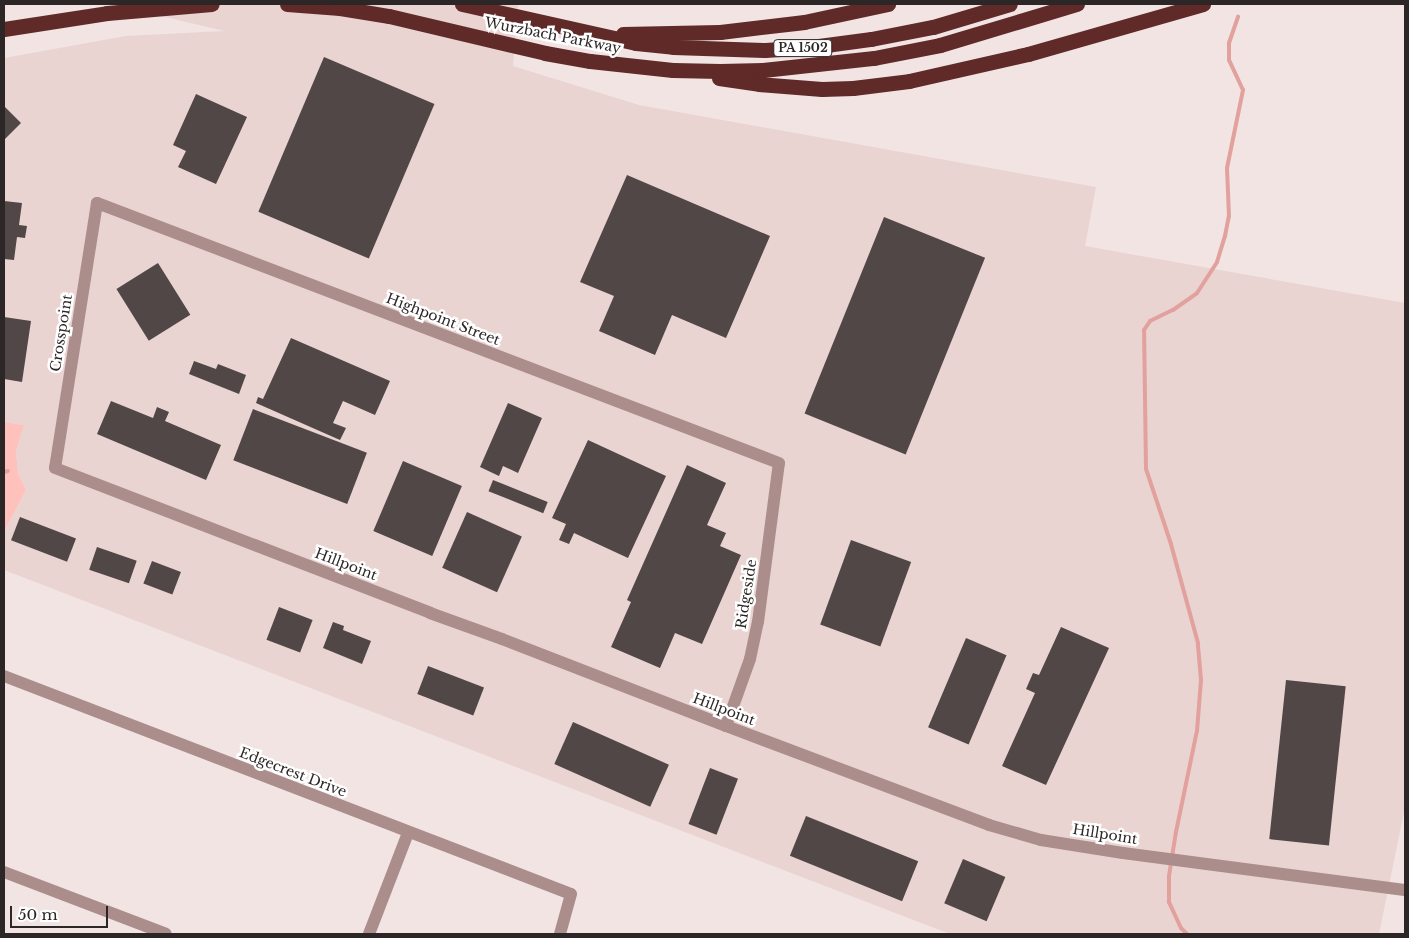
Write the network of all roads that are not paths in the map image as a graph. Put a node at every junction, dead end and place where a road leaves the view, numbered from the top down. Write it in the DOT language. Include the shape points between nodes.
graph roads {
  1 [pos="212,4"];
  2 [pos="287,4"];
  3 [pos="462,4"];
  4 [pos="888,4"];
  5 [pos="1010,4"];
  6 [pos="1078,4"];
  7 [pos="1203,4"];
  8 [pos="4,29"];
  9 [pos="591,34"];
  10 [pos="673,70"];
  11 [pos="97,203"];
  12 [pos="779,462"];
  13 [pos="55,468"];
  14 [pos="4,676"];
  15 [pos="726,726"];
  16 [pos="408,833"];
  17 [pos="4,872"];
  18 [pos="1405,890"];
  19 [pos="166,934"];
  20 [pos="369,934"];
  21 [pos="560,934"];
  1 -- 8 [label="highway" via="116,12"];
  2 -- 10 [label="highway, Wurzbach Parkway / PA 1502" via="389,16 545,53 631,67"];
  3 -- 9 [label="highway, Wurzbach Parkway / PA 1502"];
  4 -- 9 [label="highway" via="804,22 720,32"];
  5 -- 9 [label="highway, Wurzbach Parkway / PA 1502" via="933,27 811,47 764,50 673,47"];
  6 -- 10 [label="highway, Wurzbach Parkway / PA 1502" via="940,44 874,58 763,70"];
  7 -- 10 [label="highway" via="1028,54 909,81 853,88 759,84"];
  11 -- 12 [label="street, Highpoint Street"];
  11 -- 13 [label="street, Crosspoint"];
  12 -- 15 [label="street, Ridgeside" via="758,622"];
  13 -- 15 [label="street, Hillpoint"];
  14 -- 16 [label="street, Edgecrest Drive"];
  15 -- 18 [label="street, Hillpoint" via="988,826 1042,840"];
  16 -- 20 [label="street"];
  16 -- 21 [label="street, Edgecrest Drive" via="571,894"];
  17 -- 19 [label="street"];
}
